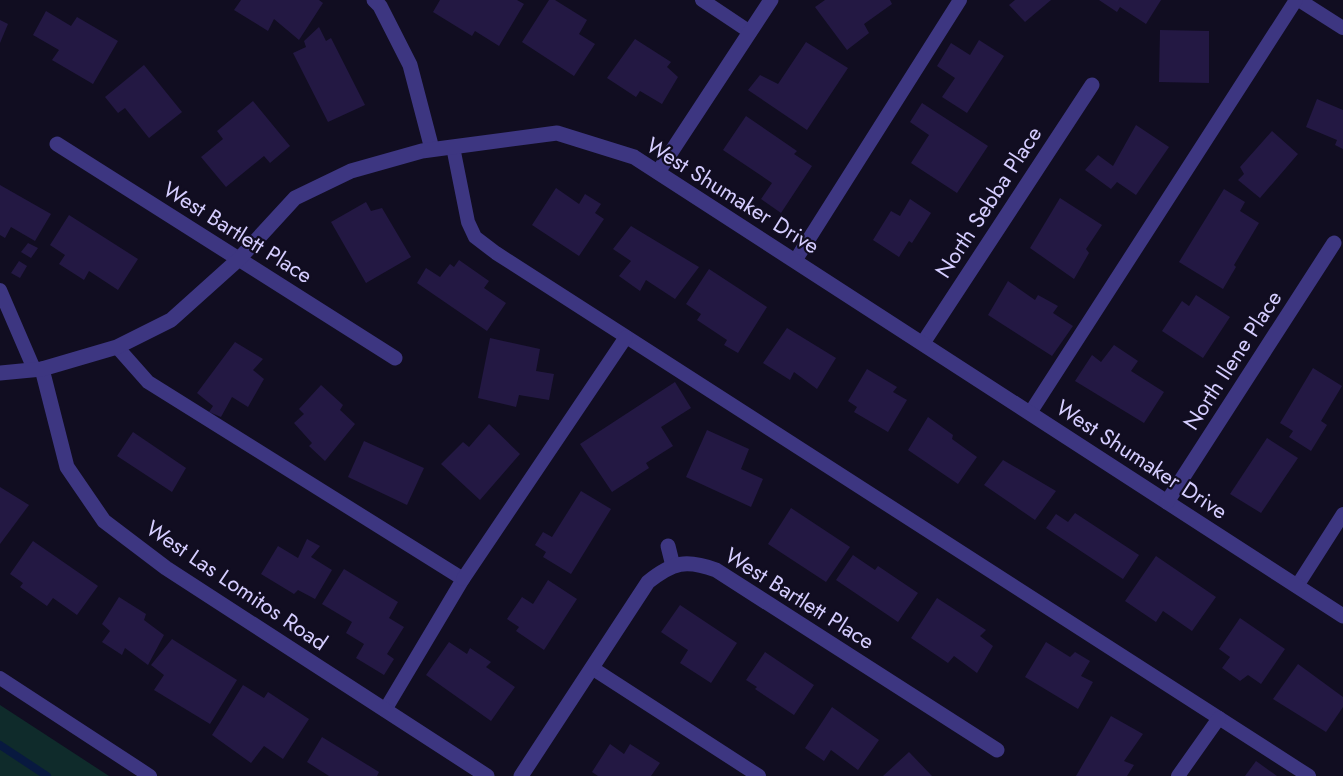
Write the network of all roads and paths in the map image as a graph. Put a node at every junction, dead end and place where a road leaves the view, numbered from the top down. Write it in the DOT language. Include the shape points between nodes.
graph roads {
  1 [pos="374,0"];
  2 [pos="702,0"];
  3 [pos="771,0"];
  4 [pos="960,0"];
  5 [pos="1298,0"];
  6 [pos="1343,28"];
  7 [pos="750,32"];
  8 [pos="1092,85"];
  9 [pos="57,144"];
  10 [pos="453,147"];
  11 [pos="432,149"];
  12 [pos="658,172"];
  13 [pos="1334,243"];
  14 [pos="239,259"];
  15 [pos="795,261"];
  16 [pos="0,290"];
  17 [pos="626,337"];
  18 [pos="922,343"];
  19 [pos="117,347"];
  20 [pos="394,358"];
  21 [pos="38,369"];
  22 [pos="0,373"];
  23 [pos="1030,413"];
  24 [pos="1167,501"];
  25 [pos="1343,514"];
  26 [pos="668,546"];
  27 [pos="673,566"];
  28 [pos="463,579"];
  29 [pos="1297,586"];
  30 [pos="1343,616"];
  31 [pos="592,668"];
  32 [pos="0,678"];
  33 [pos="385,710"];
  34 [pos="1219,718"];
  35 [pos="997,750"];
  36 [pos="150,776"];
  37 [pos="488,776"];
  38 [pos="521,776"];
  39 [pos="759,776"];
  40 [pos="1178,776"];
  41 [pos="1309,776"];
  1 -- 11 [label="street" via="410,65"];
  2 -- 7 [label="lane"];
  3 -- 7 [label="street"];
  4 -- 15 [label="lane"];
  5 -- 6 [label="lane"];
  5 -- 23 [label="lane"];
  7 -- 12 [label="street"];
  8 -- 18 [label="street, North Sebba Place"];
  9 -- 14 [label="street, West Bartlett Place"];
  10 -- 11 [label="street, West Shumaker Drive"];
  10 -- 12 [label="street, West Shumaker Drive" via="557,133 634,157"];
  10 -- 17 [label="lane" via="468,222 475,237"];
  11 -- 14 [label="street, West Shumaker Drive" via="351,171 295,198"];
  12 -- 15 [label="street, West Shumaker Drive"];
  13 -- 24 [label="street, North Ilene Place"];
  14 -- 19 [label="street, West Shumaker Drive" via="171,320"];
  14 -- 20 [label="street, West Bartlett Place"];
  15 -- 18 [label="street, West Shumaker Drive"];
  16 -- 21 [label="lane"];
  17 -- 28 [label="lane"];
  17 -- 34 [label="lane"];
  18 -- 23 [label="street, West Shumaker Drive"];
  19 -- 21 [label="street, West Shumaker Drive"];
  19 -- 28 [label="lane" via="148,382"];
  21 -- 22 [label="street, West Shumaker Drive"];
  21 -- 33 [label="street, West Las Lomitos Road" via="67,467 104,521 166,568"];
  23 -- 24 [label="street, West Shumaker Drive"];
  24 -- 29 [label="street, West Shumaker Drive"];
  25 -- 29 [label="lane"];
  26 -- 27 [label="street"];
  27 -- 31 [label="street" via="648,582"];
  27 -- 35 [label="street, West Bartlett Place" via="699,564 716,570"];
  28 -- 33 [label="lane"];
  29 -- 30 [label="street, West Shumaker Drive"];
  31 -- 38 [label="street"];
  31 -- 39 [label="lane"];
  32 -- 36 [label="lane"];
  33 -- 37 [label="street, West Las Lomitos Road"];
  34 -- 40 [label="lane"];
  34 -- 41 [label="lane"];
}
